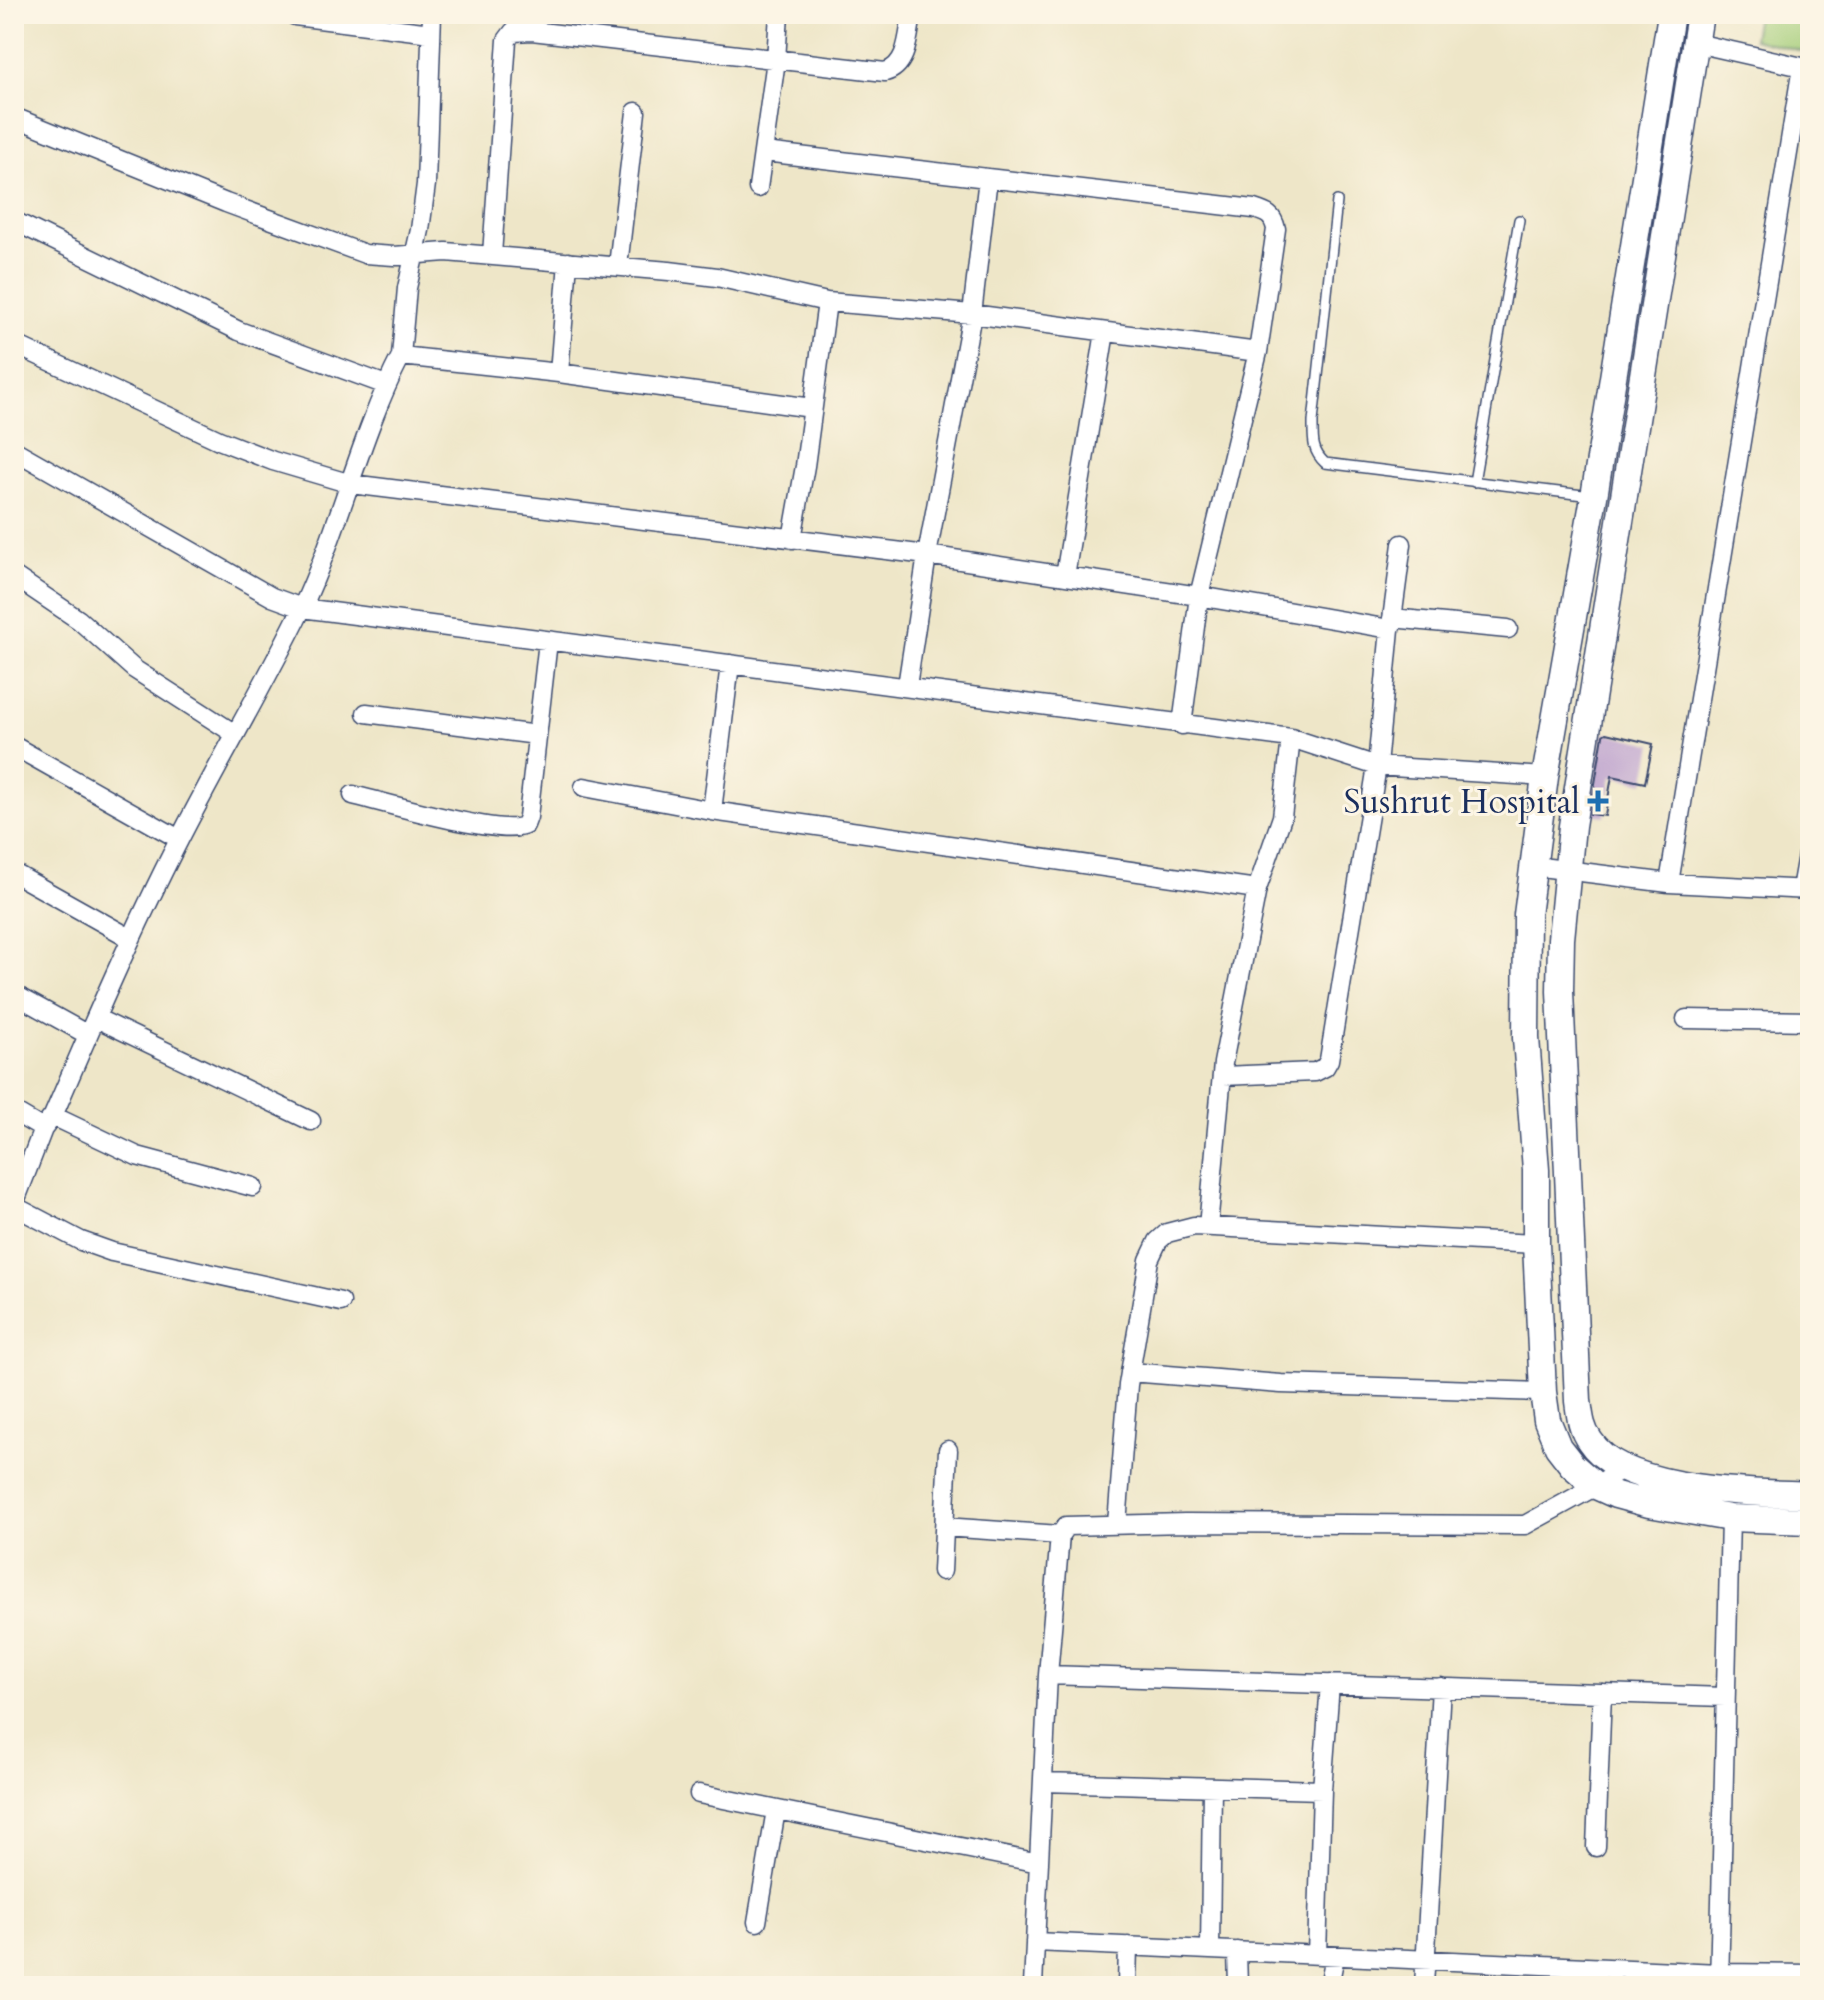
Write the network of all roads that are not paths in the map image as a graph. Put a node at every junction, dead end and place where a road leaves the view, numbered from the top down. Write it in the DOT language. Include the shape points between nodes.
graph roads {
  1 [pos="432,14"];
  2 [pos="779,14"];
  3 [pos="912,14"];
  4 [pos="1671,14"];
  5 [pos="1693,15"];
  6 [pos="295,16"];
  7 [pos="431,33"];
  8 [pos="1696,43"];
  9 [pos="776,60"];
  10 [pos="1806,68"];
  11 [pos="636,112"];
  12 [pos="14,117"];
  13 [pos="764,152"];
  14 [pos="988,178"];
  15 [pos="758,188"];
  16 [pos="1337,201"];
  17 [pos="1519,220"];
  18 [pos="14,221"];
  19 [pos="414,254"];
  20 [pos="492,255"];
  21 [pos="568,262"];
  22 [pos="618,266"];
  23 [pos="827,302"];
  24 [pos="972,314"];
  25 [pos="1105,332"];
  26 [pos="14,344"];
  27 [pos="1258,352"];
  28 [pos="401,356"];
  29 [pos="559,373"];
  30 [pos="386,385"];
  31 [pos="812,408"];
  32 [pos="14,450"];
  33 [pos="1474,482"];
  34 [pos="351,484"];
  35 [pos="1594,497"];
  36 [pos="792,539"];
  37 [pos="1402,544"];
  38 [pos="927,555"];
  39 [pos="14,576"];
  40 [pos="1065,576"];
  41 [pos="1199,596"];
  42 [pos="302,608"];
  43 [pos="1391,623"];
  44 [pos="1508,629"];
  45 [pos="548,641"];
  46 [pos="730,664"];
  47 [pos="907,686"];
  48 [pos="366,713"];
  49 [pos="1182,725"];
  50 [pos="235,734"];
  51 [pos="537,735"];
  52 [pos="1291,738"];
  53 [pos="14,746"];
  54 [pos="1377,766"];
  55 [pos="1545,777"];
  56 [pos="584,787"];
  57 [pos="353,795"];
  58 [pos="712,811"];
  59 [pos="1810,838"];
  60 [pos="179,839"];
  61 [pos="1533,866"];
  62 [pos="1567,870"];
  63 [pos="14,873"];
  64 [pos="1669,883"];
  65 [pos="1257,889"];
  66 [pos="1806,890"];
  67 [pos="130,938"];
  68 [pos="14,994"];
  69 [pos="1686,1019"];
  70 [pos="1810,1021"];
  71 [pos="92,1026"];
  72 [pos="1223,1076"];
  73 [pos="14,1112"];
  74 [pos="311,1121"];
  75 [pos="48,1122"];
  76 [pos="253,1187"];
  77 [pos="14,1205"];
  78 [pos="1208,1227"];
  79 [pos="1536,1244"];
  80 [pos="341,1302"];
  81 [pos="1130,1372"];
  82 [pos="1543,1392"];
  83 [pos="948,1450"];
  84 [pos="1624,1467"];
  85 [pos="1596,1486"];
  86 [pos="1810,1495"];
  87 [pos="1730,1518"];
  88 [pos="1810,1521"];
  89 [pos="1117,1524"];
  90 [pos="944,1527"];
  91 [pos="1060,1535"];
  92 [pos="942,1571"];
  93 [pos="1048,1675"];
  94 [pos="1330,1684"];
  95 [pos="1441,1687"];
  96 [pos="1602,1693"];
  97 [pos="1725,1697"];
  98 [pos="1043,1782"];
  99 [pos="1212,1787"];
  100 [pos="1322,1790"];
  101 [pos="699,1794"];
  102 [pos="776,1810"];
  103 [pos="1596,1847"];
  104 [pos="1039,1863"];
  105 [pos="757,1922"];
  106 [pos="1035,1942"];
  107 [pos="1128,1946"];
  108 [pos="1210,1950"];
  109 [pos="1237,1951"];
  110 [pos="1326,1955"];
  111 [pos="1425,1958"];
  112 [pos="1810,1974"];
  113 [pos="1719,1979"];
  114 [pos="1033,1986"];
  115 [pos="1127,1986"];
  116 [pos="1238,1986"];
  117 [pos="1329,1986"];
  118 [pos="1424,1986"];
  1 -- 7 [label="street"];
  2 -- 9 [label="street"];
  3 -- 9 [label="street" via="902,62 895,69"];
  4 -- 35 [label="street"];
  5 -- 8 [label="street"];
  6 -- 7 [label="street"];
  7 -- 19 [label="street" via="426,184"];
  8 -- 10 [label="street"];
  8 -- 62 [label="street"];
  9 -- 13 [label="street"];
  9 -- 20 [label="street" via="513,32 507,40"];
  10 -- 64 [label="street"];
  11 -- 22 [label="street"];
  12 -- 19 [label="street" via="344,247 380,256"];
  13 -- 14 [label="street"];
  13 -- 15 [label="street"];
  14 -- 24 [label="street"];
  14 -- 27 [label="street" via="1268,213 1276,229"];
  16 -- 33 [label="lane" via="1313,422 1316,455 1325,463"];
  17 -- 33 [label="lane"];
  18 -- 30 [label="street" via="239,331"];
  19 -- 20 [label="street"];
  19 -- 28 [label="street"];
  20 -- 21 [label="street"];
  21 -- 22 [label="street"];
  21 -- 29 [label="street"];
  22 -- 23 [label="street" via="717,277"];
  23 -- 24 [label="street"];
  23 -- 31 [label="street"];
  24 -- 25 [label="street"];
  24 -- 38 [label="street"];
  25 -- 27 [label="street"];
  25 -- 40 [label="street"];
  26 -- 34 [label="street" via="247,452"];
  27 -- 41 [label="street"];
  28 -- 29 [label="street"];
  28 -- 30 [label="street"];
  29 -- 31 [label="street"];
  30 -- 34 [label="street"];
  31 -- 36 [label="street"];
  32 -- 42 [label="street" via="272,597"];
  33 -- 35 [label="lane"];
  34 -- 36 [label="street"];
  34 -- 42 [label="street"];
  35 -- 55 [label="street"];
  36 -- 38 [label="street"];
  37 -- 43 [label="street"];
  38 -- 40 [label="street"];
  38 -- 47 [label="street"];
  39 -- 50 [label="street" via="72,614 134,669"];
  40 -- 41 [label="street"];
  41 -- 43 [label="street"];
  41 -- 49 [label="street"];
  42 -- 45 [label="street"];
  42 -- 50 [label="street"];
  43 -- 44 [label="street"];
  43 -- 54 [label="street"];
  45 -- 46 [label="street"];
  45 -- 51 [label="street"];
  46 -- 47 [label="street"];
  46 -- 58 [label="street"];
  47 -- 49 [label="street"];
  48 -- 51 [label="street"];
  49 -- 52 [label="street"];
  50 -- 60 [label="street"];
  51 -- 57 [label="street" via="528,817 519,829 450,819"];
  52 -- 54 [label="street"];
  52 -- 65 [label="street" via="1282,817"];
  53 -- 60 [label="street"];
  54 -- 55 [label="street"];
  54 -- 72 [label="street" via="1329,1060 1315,1072"];
  55 -- 61 [label="street"];
  56 -- 58 [label="street"];
  58 -- 65 [label="street"];
  59 -- 66 [label="street"];
  60 -- 67 [label="street"];
  61 -- 62 [label="street"];
  61 -- 79 [label="street" via="1525,950"];
  62 -- 64 [label="street"];
  62 -- 84 [label="street" via="1561,1004 1578,1401 1581,1425 1591,1443"];
  63 -- 67 [label="street"];
  64 -- 66 [label="street"];
  65 -- 72 [label="street"];
  67 -- 71 [label="street"];
  68 -- 71 [label="street"];
  69 -- 70 [label="street"];
  71 -- 74 [label="street"];
  71 -- 75 [label="street"];
  72 -- 78 [label="street"];
  73 -- 75 [label="street"];
  75 -- 76 [label="street" via="137,1156"];
  75 -- 77 [label="street"];
  77 -- 80 [label="street" via="112,1252"];
  78 -- 79 [label="street"];
  78 -- 81 [label="street" via="1179,1228 1158,1241 1149,1260"];
  79 -- 82 [label="street"];
  81 -- 82 [label="street" via="1281,1384"];
  81 -- 89 [label="street"];
  82 -- 85 [label="street" via="1558,1447"];
  83 -- 90 [label="street"];
  84 -- 85 [label="street"];
  84 -- 86 [label="street" via="1678,1485"];
  85 -- 87 [label="street" via="1649,1504"];
  85 -- 89 [label="street" via="1525,1525"];
  87 -- 88 [label="street"];
  87 -- 97 [label="street"];
  89 -- 91 [label="street" via="1074,1524"];
  90 -- 91 [label="street"];
  90 -- 92 [label="street"];
  91 -- 93 [label="street"];
  93 -- 94 [label="street"];
  93 -- 98 [label="street"];
  94 -- 95 [label="street"];
  94 -- 100 [label="street"];
  95 -- 96 [label="street"];
  95 -- 111 [label="street"];
  96 -- 97 [label="street"];
  96 -- 103 [label="street"];
  97 -- 113 [label="street"];
  98 -- 99 [label="street"];
  98 -- 104 [label="street"];
  99 -- 100 [label="street"];
  99 -- 108 [label="street"];
  100 -- 110 [label="street"];
  101 -- 102 [label="street"];
  102 -- 104 [label="street"];
  102 -- 105 [label="street"];
  104 -- 106 [label="street"];
  106 -- 107 [label="street"];
  106 -- 114 [label="street"];
  107 -- 108 [label="street"];
  107 -- 115 [label="street"];
  108 -- 109 [label="street"];
  109 -- 110 [label="street"];
  109 -- 116 [label="street"];
  110 -- 111 [label="street"];
  110 -- 117 [label="street"];
  111 -- 113 [label="street"];
  111 -- 118 [label="street"];
  112 -- 113 [label="street"];
}
